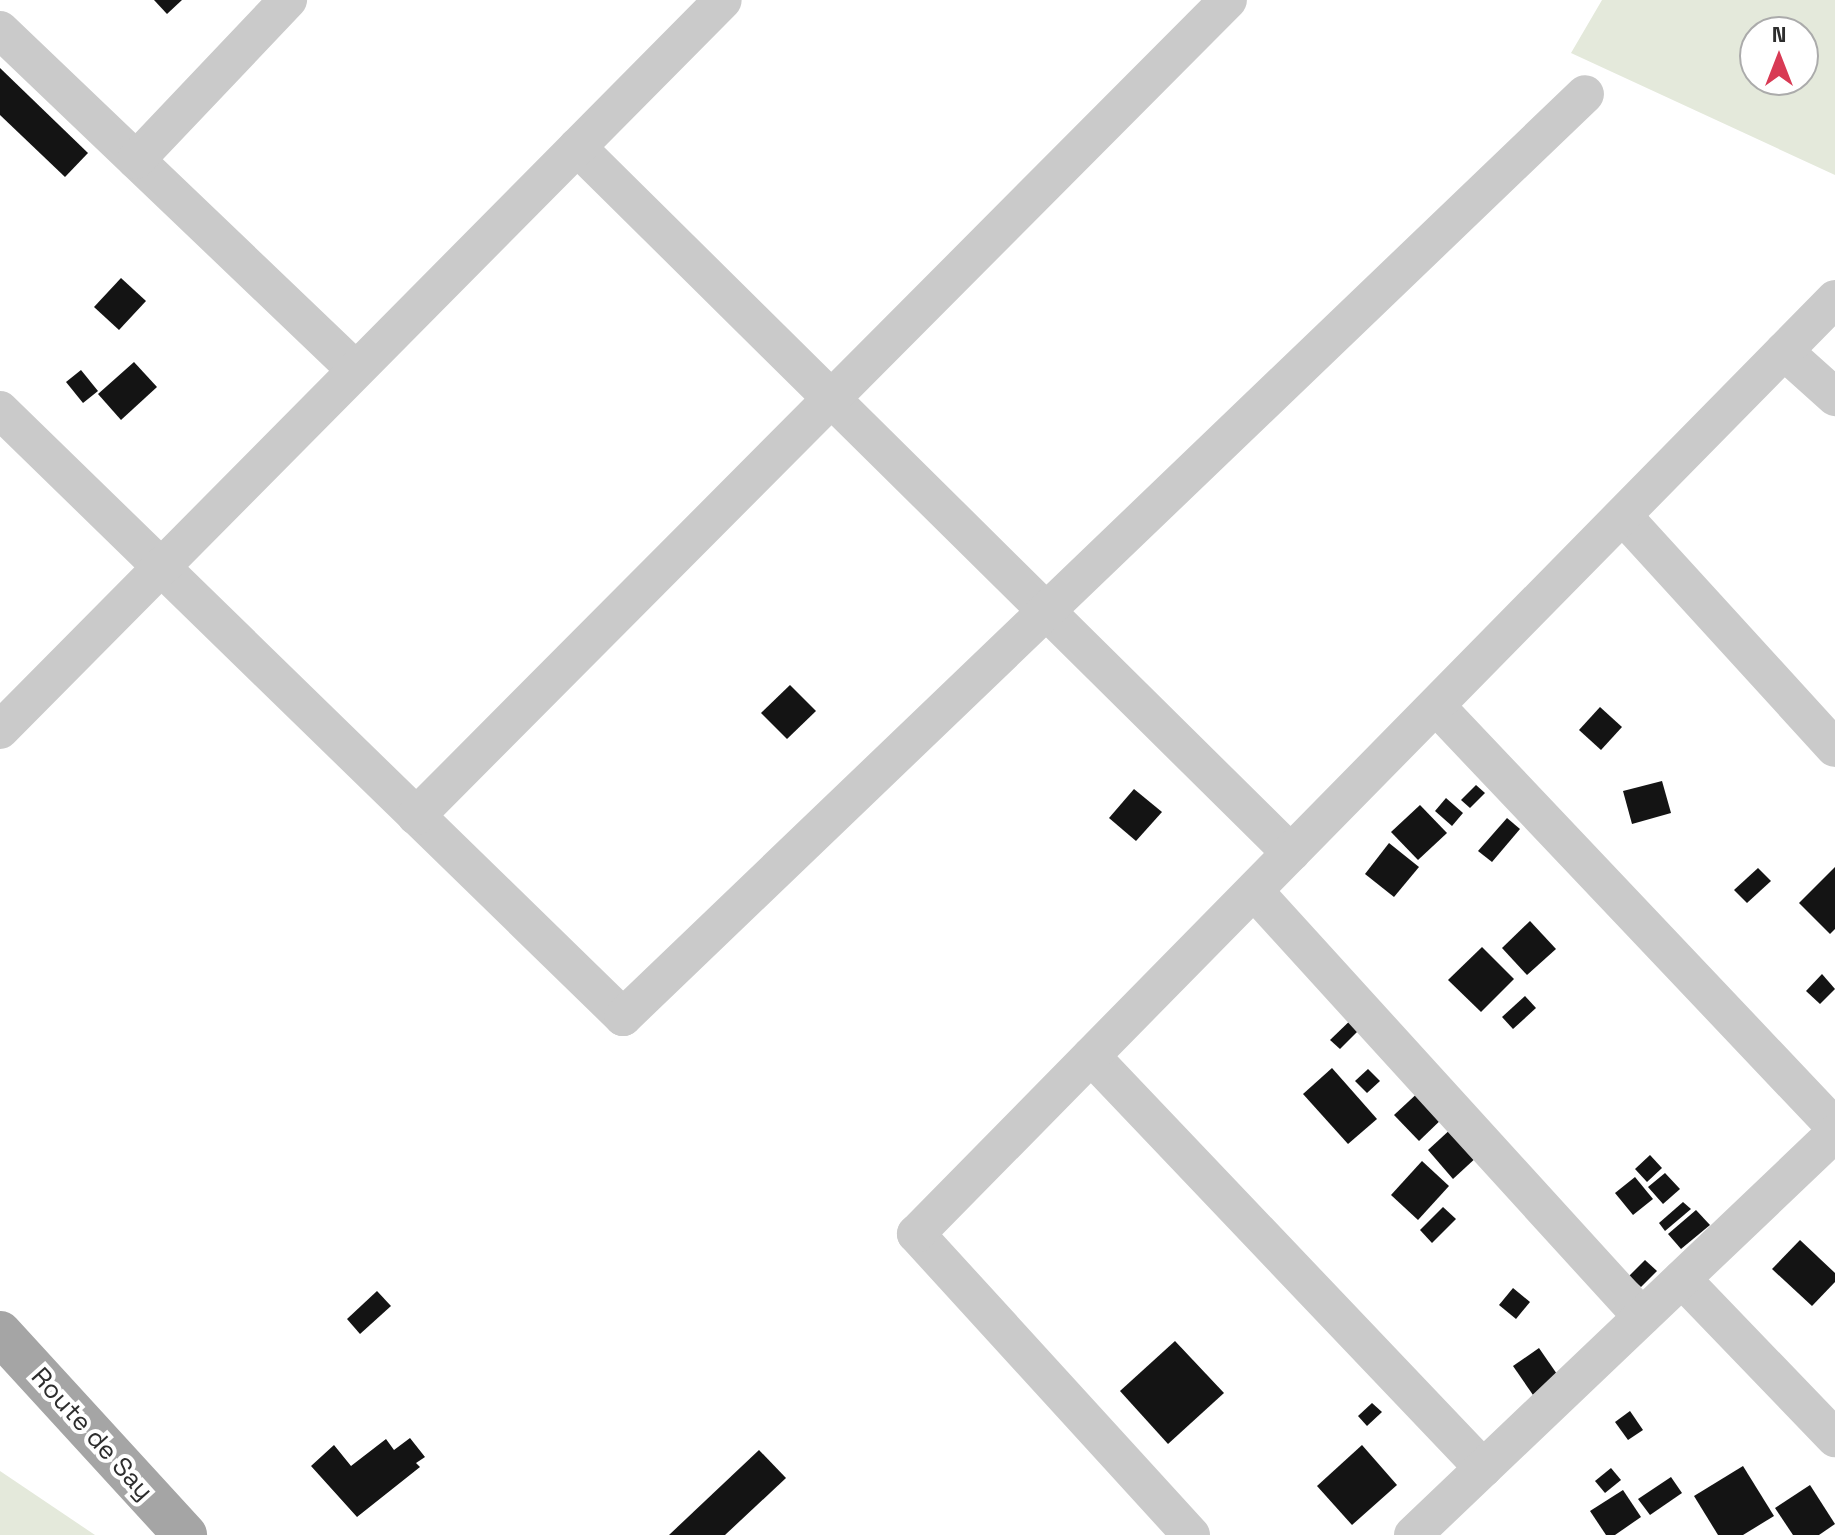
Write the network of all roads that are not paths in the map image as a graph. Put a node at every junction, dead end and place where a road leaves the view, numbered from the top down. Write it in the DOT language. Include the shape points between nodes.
graph roads {
  1 [pos="288,0"];
  2 [pos="723,0"];
  3 [pos="1228,0"];
  4 [pos="0,30"];
  5 [pos="1585,94"];
  6 [pos="577,147"];
  7 [pos="136,160"];
  8 [pos="1835,299"];
  9 [pos="1784,351"];
  10 [pos="356,370"];
  11 [pos="1835,397"];
  12 [pos="831,399"];
  13 [pos="0,410"];
  14 [pos="1623,516"];
  15 [pos="161,567"];
  16 [pos="1046,611"];
  17 [pos="1436,706"];
  18 [pos="0,730"];
  19 [pos="1835,748"];
  20 [pos="416,816"];
  21 [pos="1291,853"];
  22 [pos="1254,891"];
  23 [pos="1091,1056"];
  24 [pos="1835,1127"];
  25 [pos="1835,1133"];
  26 [pos="1682,1279"];
  27 [pos="1642,1317"];
  28 [pos="0,1333"];
  29 [pos="1835,1438"];
  30 [pos="1483,1468"];
  31 [pos="185,1535"];
  32 [pos="1191,1535"];
  33 [pos="1413,1535"];
  1 -- 7 [label="street"];
  2 -- 6 [label="street"];
  3 -- 12 [label="street"];
  4 -- 7 [label="street"];
  5 -- 16 [label="street"];
  6 -- 10 [label="street"];
  6 -- 12 [label="street"];
  7 -- 10 [label="street"];
  8 -- 9 [label="street"];
  9 -- 11 [label="street"];
  9 -- 14 [label="street"];
  10 -- 15 [label="street"];
  12 -- 16 [label="street"];
  12 -- 20 [label="street"];
  13 -- 15 [label="street"];
  14 -- 17 [label="street"];
  14 -- 19 [label="street"];
  15 -- 18 [label="street"];
  15 -- 20 [label="street"];
  16 -- 20 [label="street" via="623,1017"];
  16 -- 21 [label="street"];
  17 -- 21 [label="street"];
  17 -- 24 [label="street"];
  21 -- 22 [label="street"];
  22 -- 23 [label="street"];
  22 -- 27 [label="street"];
  23 -- 30 [label="street"];
  23 -- 32 [label="street" via="916,1234"];
  25 -- 26 [label="street"];
  26 -- 27 [label="street"];
  26 -- 29 [label="street"];
  27 -- 30 [label="street"];
  28 -- 31 [label="main road, Route de Say"];
  30 -- 33 [label="street"];
}
